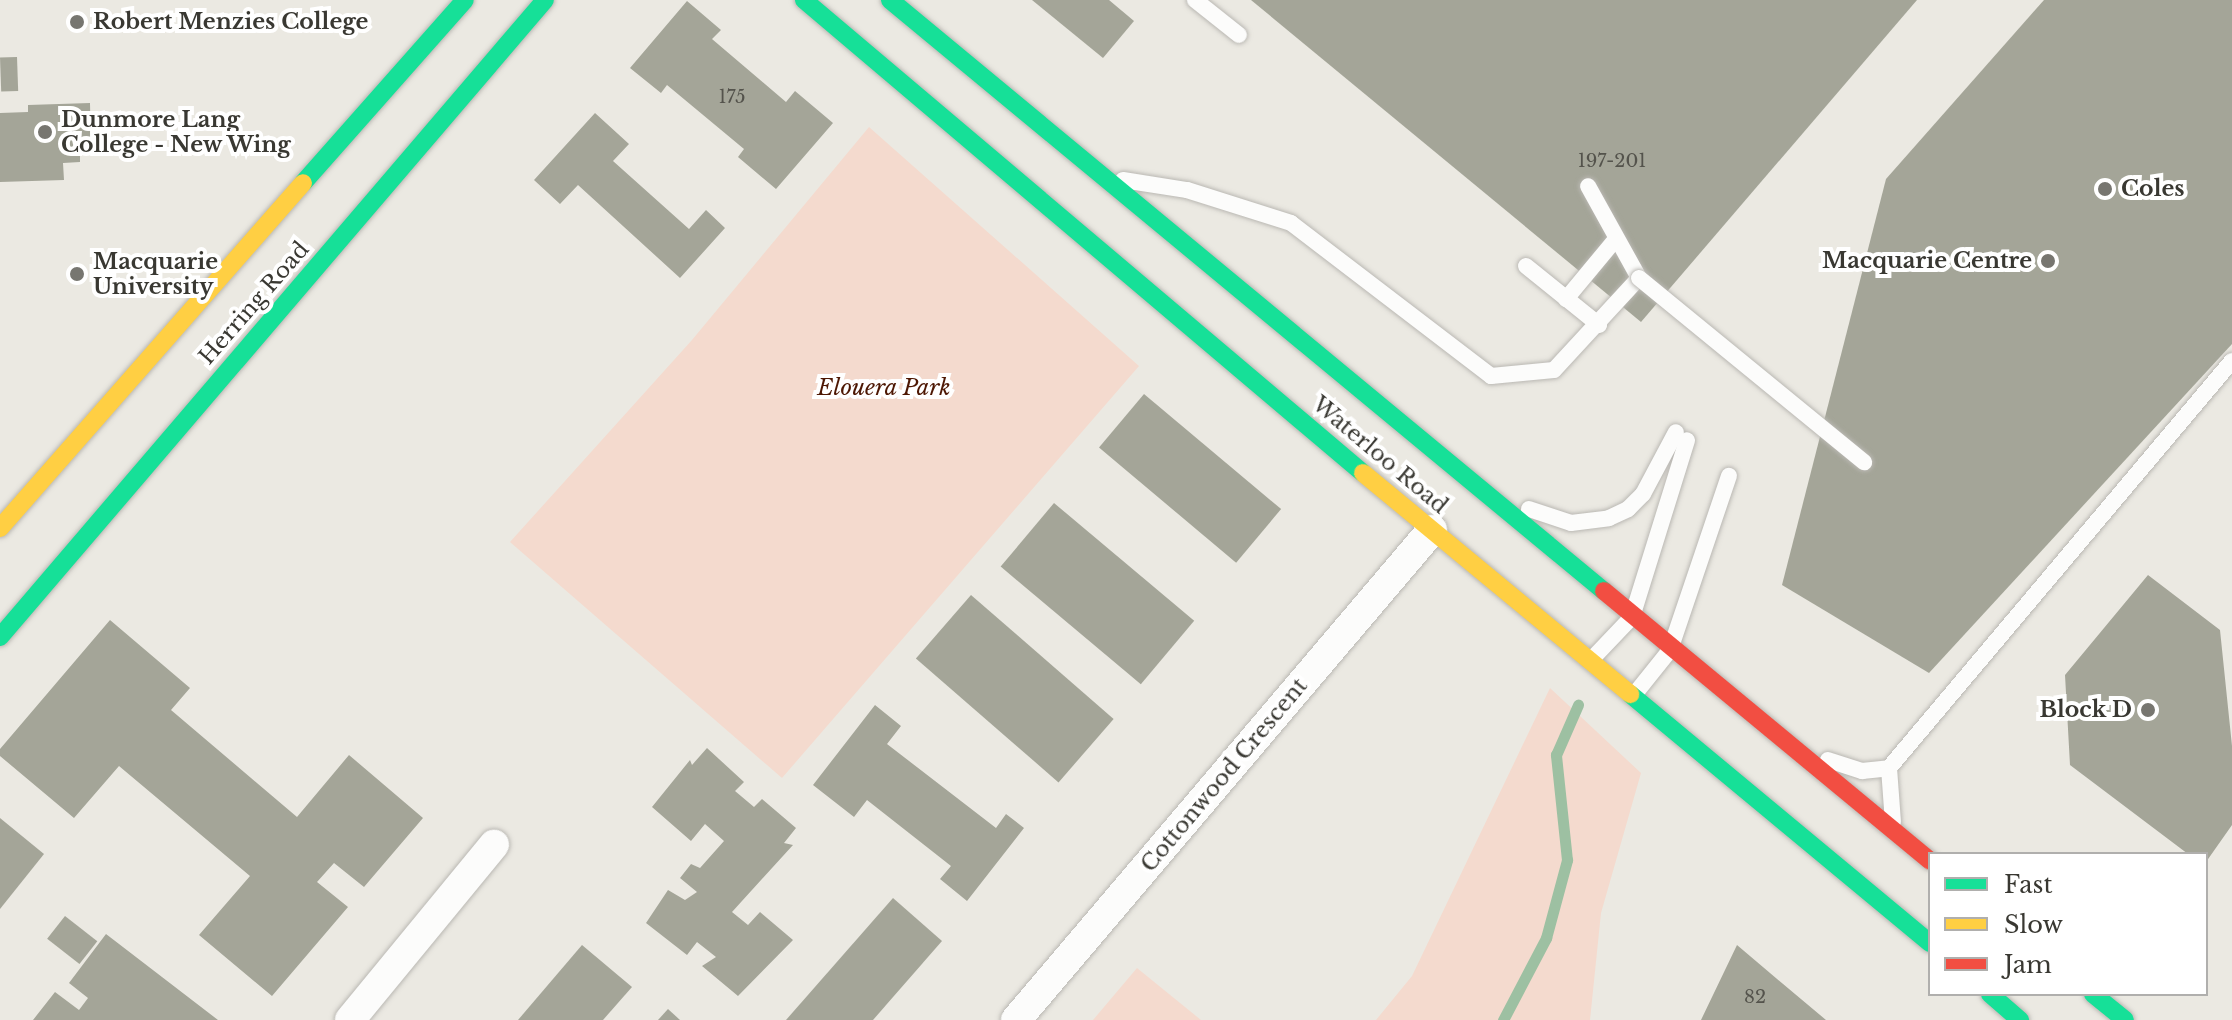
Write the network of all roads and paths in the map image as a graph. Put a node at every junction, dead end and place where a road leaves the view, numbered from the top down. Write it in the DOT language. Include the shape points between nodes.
graph roads {
  1 [pos="465,0"];
  2 [pos="545,0"];
  3 [pos="804,0"];
  4 [pos="890,0"];
  5 [pos="1195,0"];
  6 [pos="1239,35"];
  7 [pos="1102,177"];
  8 [pos="1588,186"];
  9 [pos="1615,240"];
  10 [pos="1526,266"];
  11 [pos="1639,278"];
  12 [pos="1566,299"];
  13 [pos="1599,325"];
  14 [pos="2232,361"];
  15 [pos="1864,462"];
  16 [pos="1729,476"];
  17 [pos="1465,482"];
  18 [pos="5,514"];
  19 [pos="1432,530"];
  20 [pos="1632,617"];
  21 [pos="0,637"];
  22 [pos="1670,650"];
  23 [pos="1590,661"];
  24 [pos="1634,695"];
  25 [pos="1792,749"];
  26 [pos="1889,768"];
  27 [pos="1893,832"];
  28 [pos="494,845"];
  29 [pos="1928,859"];
  30 [pos="1928,941"];
  31 [pos="1992,996"];
  32 [pos="2095,996"];
  33 [pos="350,1020"];
  34 [pos="1016,1020"];
  35 [pos="2020,1020"];
  36 [pos="2125,1020"];
  1 -- 18 [label="street, Herring Road"];
  2 -- 21 [label="street, Herring Road"];
  3 -- 19 [label="street, Waterloo Road"];
  4 -- 7 [label="street, Waterloo Road"];
  5 -- 6 [label="lane"];
  7 -- 13 [label="lane" via="1187,190 1291,223 1491,376 1554,370"];
  7 -- 17 [label="street, Waterloo Road"];
  8 -- 9 [label="lane"];
  9 -- 11 [label="lane"];
  9 -- 12 [label="lane"];
  10 -- 12 [label="lane"];
  11 -- 13 [label="lane"];
  11 -- 15 [label="lane, bridge"];
  12 -- 13 [label="lane"];
  14 -- 26 [label="lane"];
  16 -- 22 [label="lane"];
  17 -- 20 [label="street, Waterloo Road"];
  17 -- 20 [label="lane" via="1549,518 1571,523 1609,518 1643,494 1681,436"];
  19 -- 23 [label="street, Waterloo Road"];
  19 -- 34 [label="street, Cottonwood Crescent"];
  20 -- 22 [label="street, Waterloo Road"];
  20 -- 23 [label="lane"];
  22 -- 24 [label="lane"];
  22 -- 25 [label="street, Waterloo Road"];
  23 -- 24 [label="street, Waterloo Road"];
  24 -- 30 [label="street, Waterloo Road"];
  25 -- 26 [label="lane" via="1862,771"];
  25 -- 27 [label="street, Waterloo Road"];
  26 -- 27 [label="lane"];
  27 -- 29 [label="street, Waterloo Road"];
  28 -- 33 [label="street"];
  31 -- 35 [label="street"];
  32 -- 36 [label="street"];
}
